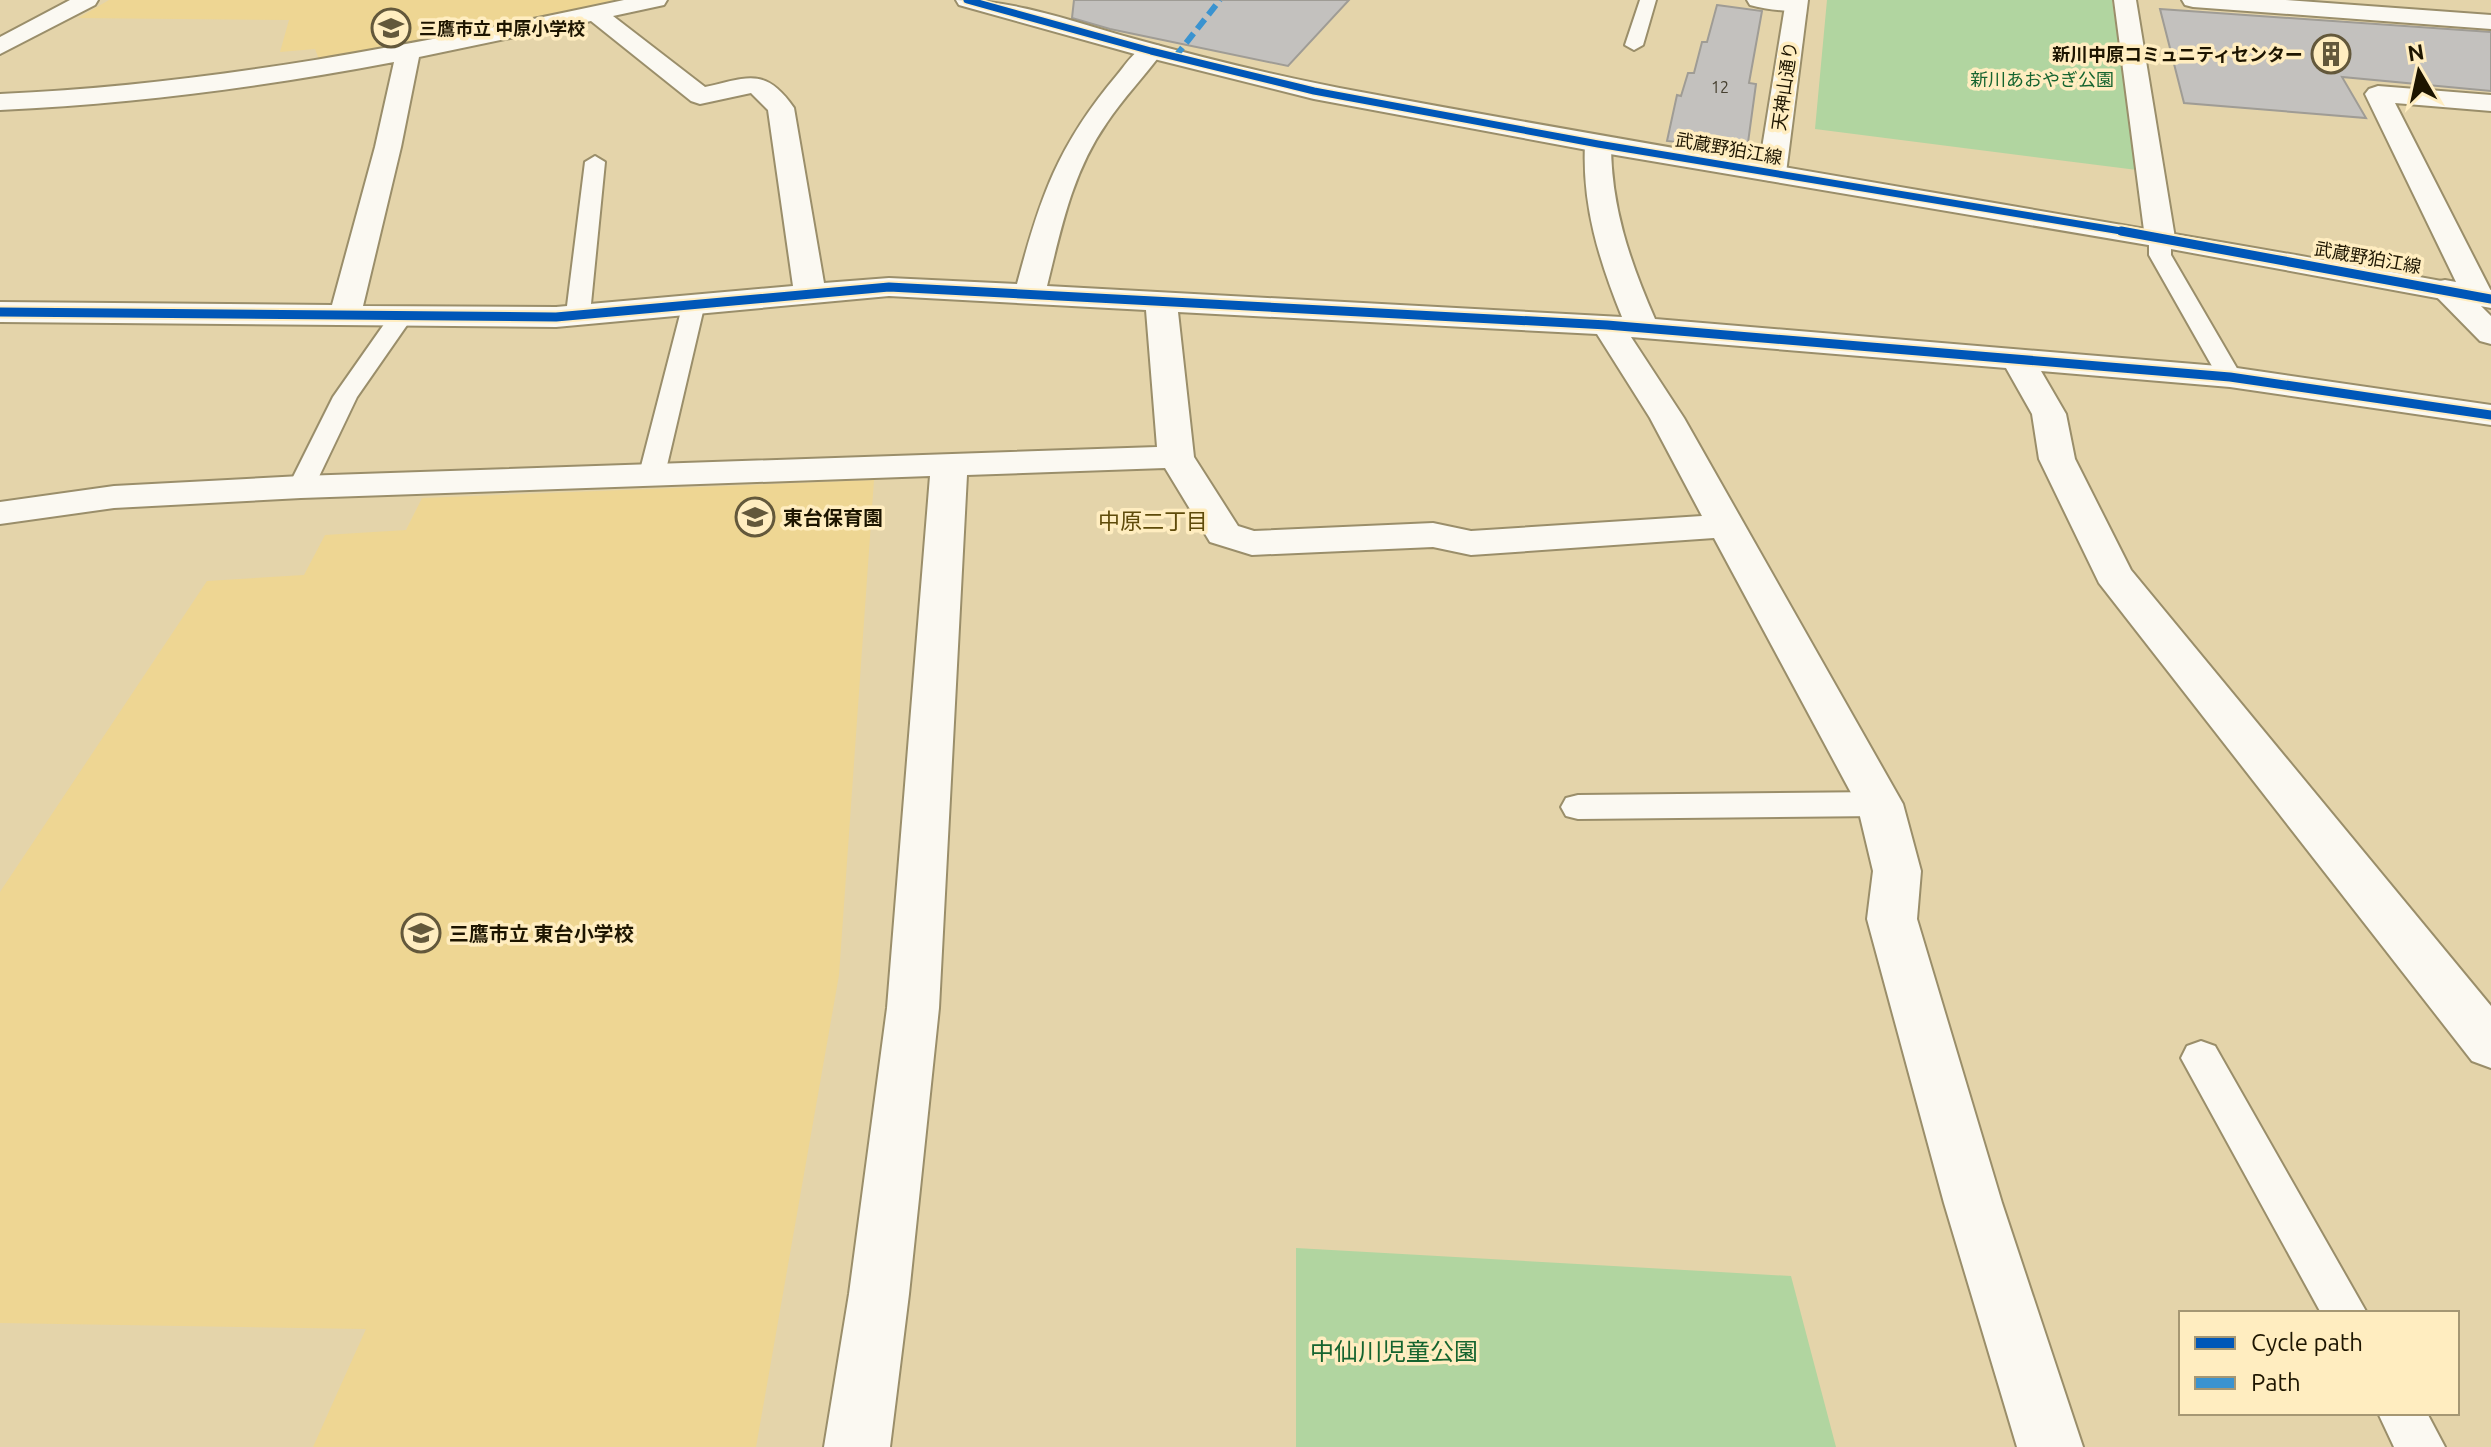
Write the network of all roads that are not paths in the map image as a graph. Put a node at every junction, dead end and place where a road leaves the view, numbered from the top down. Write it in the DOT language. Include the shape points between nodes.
graph roads {
  1 [pos="87,0"];
  2 [pos="656,0"];
  3 [pos="967,0"];
  4 [pos="1648,0"];
  5 [pos="1758,0"];
  6 [pos="2125,0"];
  7 [pos="2193,0"];
  8 [pos="1797,2"];
  9 [pos="595,13"];
  10 [pos="2491,22"];
  11 [pos="1634,45"];
  12 [pos="0,47"];
  13 [pos="408,51"];
  14 [pos="1151,51"];
  15 [pos="0,102"];
  16 [pos="2491,103"];
  17 [pos="1598,144"];
  18 [pos="595,162"];
  19 [pos="1772,173"];
  20 [pos="2160,238"];
  21 [pos="2445,289"];
  22 [pos="810,293"];
  23 [pos="1030,294"];
  24 [pos="2484,298"];
  25 [pos="1161,301"];
  26 [pos="694,303"];
  27 [pos="0,312"];
  28 [pos="578,314"];
  29 [pos="345,315"];
  30 [pos="402,315"];
  31 [pos="1624,326"];
  32 [pos="2491,334"];
  33 [pos="2018,360"];
  34 [pos="2230,377"];
  35 [pos="2491,415"];
  36 [pos="1176,457"];
  37 [pos="949,465"];
  38 [pos="652,474"];
  39 [pos="301,487"];
  40 [pos="0,513"];
  41 [pos="1726,526"];
  42 [pos="1880,804"];
  43 [pos="1578,807"];
  44 [pos="2491,1045"];
  45 [pos="2201,1058"];
  46 [pos="2344,1311"];
  47 [pos="2402,1415"];
  48 [pos="857,1447"];
  49 [pos="2050,1447"];
  50 [pos="2421,1447"];
  1 -- 12 [label="street"];
  2 -- 9 [label="street"];
  3 -- 14 [label="street, 武蔵野狛江線"];
  4 -- 11 [label="lane"];
  5 -- 8 [label="street"];
  6 -- 20 [label="street"];
  7 -- 10 [label="street"];
  8 -- 19 [label="street, 天神山通り"];
  9 -- 13 [label="street"];
  9 -- 22 [label="street" via="700,96 756,84 781,108"];
  13 -- 15 [label="street" via="80,100"];
  13 -- 29 [label="street"];
  14 -- 17 [label="street, 武蔵野狛江線" via="1314,91"];
  14 -- 23 [label="street" via="1098,114 1073,156 1053,204"];
  16 -- 24 [label="street" via="2378,94"];
  17 -- 19 [label="street, 武蔵野狛江線"];
  17 -- 31 [label="street" via="1595,179 1601,221"];
  18 -- 28 [label="lane"];
  19 -- 20 [label="street, 武蔵野狛江線"];
  20 -- 21 [label="street, 武蔵野狛江線"];
  20 -- 34 [label="lane" via="2160,255"];
  21 -- 24 [label="street, 武蔵野狛江線"];
  21 -- 32 [label="street"];
  22 -- 23 [label="street" via="889,287"];
  22 -- 26 [label="street"];
  23 -- 25 [label="street"];
  25 -- 31 [label="street"];
  25 -- 36 [label="street"];
  26 -- 28 [label="street"];
  26 -- 38 [label="lane"];
  27 -- 29 [label="street"];
  28 -- 30 [label="street"];
  29 -- 30 [label="street"];
  30 -- 39 [label="lane" via="345,397"];
  31 -- 33 [label="street"];
  31 -- 41 [label="street"];
  33 -- 34 [label="street"];
  33 -- 44 [label="street" via="2049,414 2057,459 2113,574"];
  34 -- 35 [label="street"];
  36 -- 37 [label="street"];
  36 -- 41 [label="street" via="1224,534 1252,543 1433,535 1471,543"];
  37 -- 38 [label="street"];
  37 -- 48 [label="street" via="913,1008"];
  38 -- 39 [label="street"];
  39 -- 40 [label="street" via="114,497"];
  41 -- 42 [label="street"];
  42 -- 43 [label="lane"];
  42 -- 49 [label="street" via="1897,871 1892,919"];
  45 -- 46 [label="lane"];
  47 -- 50 [label="lane"];
}
